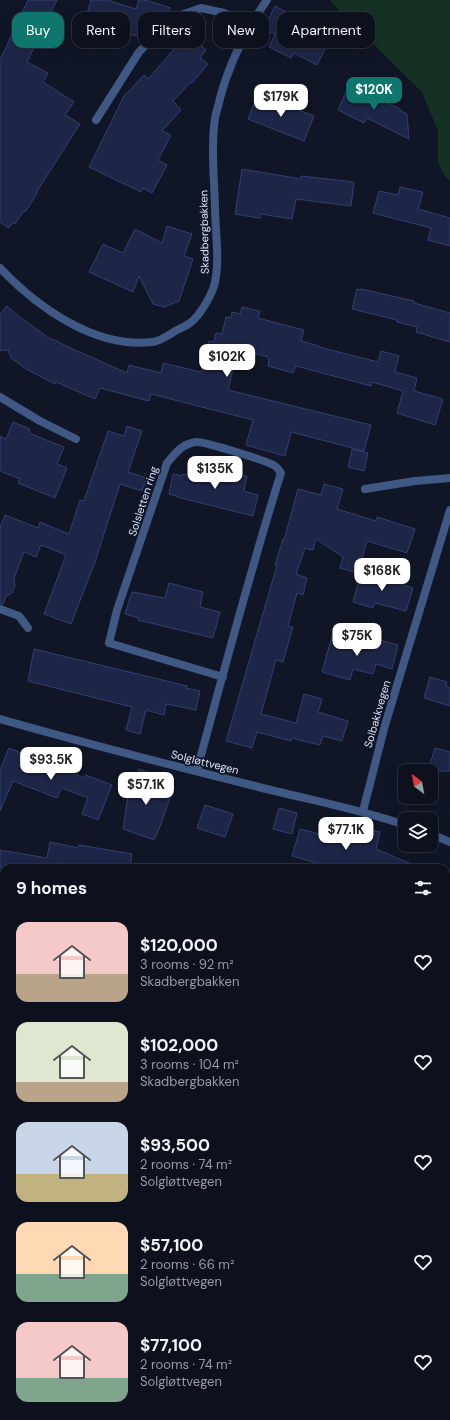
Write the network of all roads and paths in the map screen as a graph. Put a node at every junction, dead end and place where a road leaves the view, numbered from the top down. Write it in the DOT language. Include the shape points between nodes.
graph roads {
  1 [pos="267,0"];
  2 [pos="219,12"];
  3 [pos="259,12"];
  4 [pos="238,48"];
  5 [pos="96,120"];
  6 [pos="0,268"];
  7 [pos="0,397"];
  8 [pos="76,439"];
  9 [pos="450,478"];
  10 [pos="365,489"];
  11 [pos="450,510"];
  12 [pos="0,609"];
  13 [pos="28,628"];
  14 [pos="223,677"];
  15 [pos="0,719"];
  16 [pos="197,770"];
  17 [pos="363,811"];
  18 [pos="398,822"];
  19 [pos="438,837"];
  20 [pos="450,842"];
  1 -- 3 [label="street, Skadbergbakken"];
  2 -- 5 [label="street" via="201,8 181,14 156,35 139,52"];
  4 -- 6 [label="street, Skadbergbakken" via="215,118 215,282 207,302 191,322 154,342 129,342 103,337 72,324 45,308 16,285"];
  7 -- 8 [label="street" via="8,404"];
  9 -- 10 [label="street"];
  11 -- 17 [label="street, Solbakkvegen" via="385,725"];
  12 -- 13 [label="street" via="19,616"];
  14 -- 14 [label="street, Solsletten ring" via="109,643 117,610 167,463 181,446 197,441 269,463 281,473"];
  14 -- 16 [label="street, Solsletten ring"];
  15 -- 16 [label="street, Solgløttvegen"];
  16 -- 17 [label="street, Solgløttvegen"];
  17 -- 18 [label="street, Solgløttvegen"];
  19 -- 20 [label="street"];
}
